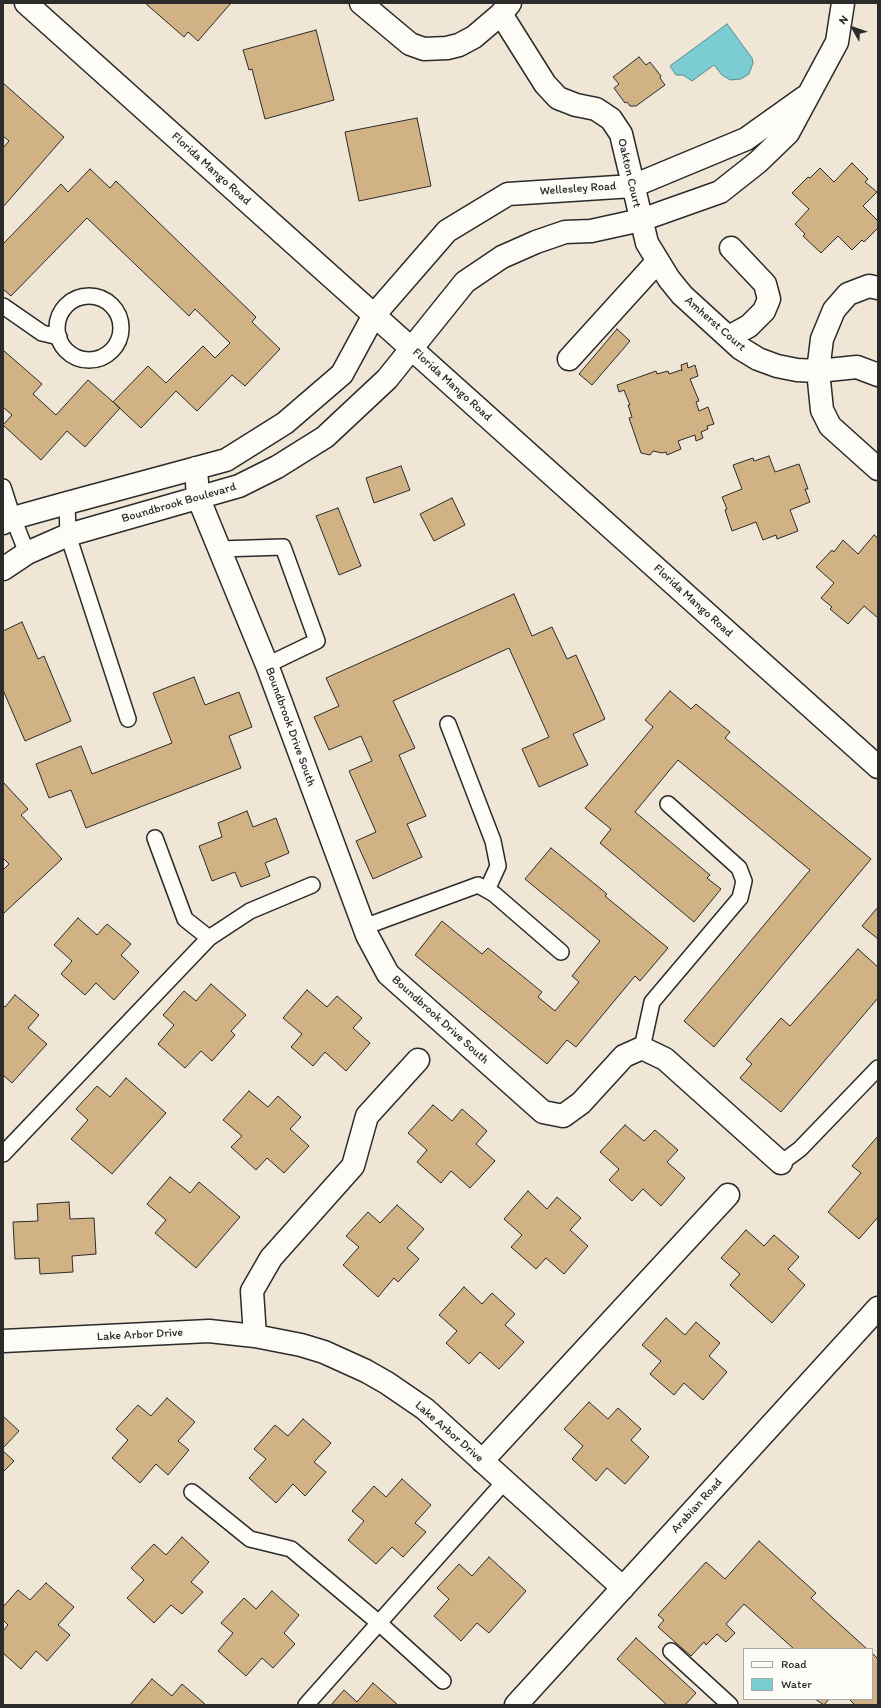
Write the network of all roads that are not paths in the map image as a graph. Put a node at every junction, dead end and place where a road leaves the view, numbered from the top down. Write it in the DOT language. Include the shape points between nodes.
graph roads {
  1 [pos="26,3"];
  2 [pos="361,3"];
  3 [pos="843,3"];
  4 [pos="506,9"];
  5 [pos="807,95"];
  6 [pos="632,186"];
  7 [pos="641,220"];
  8 [pos="731,248"];
  9 [pos="657,262"];
  10 [pos="878,288"];
  11 [pos="3,306"];
  12 [pos="374,315"];
  13 [pos="59,337"];
  14 [pos="729,337"];
  15 [pos="412,348"];
  16 [pos="568,359"];
  17 [pos="818,371"];
  18 [pos="878,375"];
  19 [pos="196,468"];
  20 [pos="878,469"];
  21 [pos="3,487"];
  22 [pos="198,497"];
  23 [pos="67,503"];
  24 [pos="8,521"];
  25 [pos="68,535"];
  26 [pos="220,549"];
  27 [pos="27,553"];
  28 [pos="3,569"];
  29 [pos="267,665"];
  30 [pos="128,719"];
  31 [pos="448,724"];
  32 [pos="878,767"];
  33 [pos="668,804"];
  34 [pos="155,838"];
  35 [pos="312,885"];
  36 [pos="487,890"];
  37 [pos="364,927"];
  38 [pos="209,938"];
  39 [pos="561,952"];
  40 [pos="642,1048"];
  41 [pos="418,1060"];
  42 [pos="878,1068"];
  43 [pos="3,1154"];
  44 [pos="781,1163"];
  45 [pos="728,1195"];
  46 [pos="878,1308"];
  47 [pos="256,1336"];
  48 [pos="3,1341"];
  49 [pos="482,1461"];
  50 [pos="505,1481"];
  51 [pos="192,1492"];
  52 [pos="623,1588"];
  53 [pos="379,1623"];
  54 [pos="671,1651"];
  55 [pos="443,1681"];
  56 [pos="306,1705"];
  57 [pos="516,1705"];
  58 [pos="730,1705"];
  1 -- 12 [label="street, Florida Mango Road"];
  2 -- 4 [label="street, Oakton Court" via="410,44 424,49 460,45 474,37"];
  3 -- 5 [label="street, Wellesley Road" via="837,42"];
  4 -- 6 [label="street, Oakton Court" via="545,84 558,98 576,106 596,109 611,118 621,134"];
  5 -- 6 [label="street, Wellesley Road" via="746,139"];
  5 -- 7 [label="street, Wellesley Road" via="788,133 758,162 720,192"];
  6 -- 7 [label="street, Oakton Court"];
  6 -- 12 [label="street, Wellesley Road" via="508,194 447,231"];
  7 -- 9 [label="street, Amherst Court" via="647,243"];
  7 -- 15 [label="street, Wellesley Road" via="590,231 565,232 502,257 465,282"];
  8 -- 14 [label="street" via="765,284 769,300 764,311 749,326"];
  9 -- 14 [label="street, Amherst Court" via="682,295"];
  9 -- 16 [label="street"];
  10 -- 17 [label="street" via="869,286 848,294 834,310 822,340"];
  11 -- 13 [label="lane" via="42,333"];
  12 -- 15 [label="street, Florida Mango Road"];
  12 -- 19 [label="street" via="342,374 285,423 226,460"];
  13 -- 13 [label="lane" via="61,345 73,356 89,361 106,357 118,344 122,328 118,312 106,300 89,296 73,300 61,312 57,328"];
  14 -- 17 [label="street, Amherst Court" via="740,348 777,366"];
  15 -- 22 [label="street, Boundbrook Boulevard" via="387,379 325,437 276,467 238,486"];
  15 -- 32 [label="street, Florida Mango Road"];
  17 -- 18 [label="street, Amherst Court" via="856,367"];
  17 -- 20 [label="street" via="822,410 830,426"];
  19 -- 22 [label="street, Boundbrook Drive South"];
  19 -- 23 [label="street"];
  21 -- 24 [label="lane"];
  22 -- 25 [label="street, Boundbrook Boulevard"];
  22 -- 26 [label="street, Boundbrook Drive South"];
  23 -- 24 [label="street"];
  23 -- 25 [label="lane"];
  24 -- 27 [label="lane"];
  25 -- 27 [label="street, Boundbrook Boulevard"];
  25 -- 30 [label="lane"];
  26 -- 29 [label="street, Boundbrook Drive South"];
  26 -- 29 [label="lane" via="283,547 317,641"];
  27 -- 28 [label="street, Boundbrook Boulevard"];
  29 -- 37 [label="street, Boundbrook Drive South"];
  31 -- 36 [label="lane" via="493,841 498,866"];
  33 -- 40 [label="lane" via="739,868 744,881 740,898 652,1002"];
  34 -- 38 [label="lane" via="185,919"];
  35 -- 38 [label="lane" via="250,910"];
  36 -- 37 [label="lane" via="478,885"];
  36 -- 39 [label="lane"];
  37 -- 40 [label="street, Boundbrook Drive South" via="388,974 543,1112 563,1116 581,1103 624,1056"];
  38 -- 43 [label="lane"];
  40 -- 44 [label="street" via="666,1059"];
  41 -- 47 [label="street" via="367,1116 353,1166 271,1258 252,1291"];
  42 -- 44 [label="lane" via="800,1149"];
  45 -- 49 [label="street"];
  46 -- 52 [label="street, Arabian Road"];
  47 -- 48 [label="street, Lake Arbor Drive" via="209,1331"];
  47 -- 49 [label="street, Lake Arbor Drive" via="324,1352 387,1382 425,1409"];
  49 -- 50 [label="street, Lake Arbor Drive"];
  50 -- 52 [label="street, Lake Arbor Drive"];
  50 -- 53 [label="lane"];
  51 -- 53 [label="lane" via="250,1539 291,1549"];
  52 -- 57 [label="street, Arabian Road"];
  53 -- 55 [label="lane"];
  53 -- 56 [label="lane"];
  54 -- 58 [label="lane"];
}
